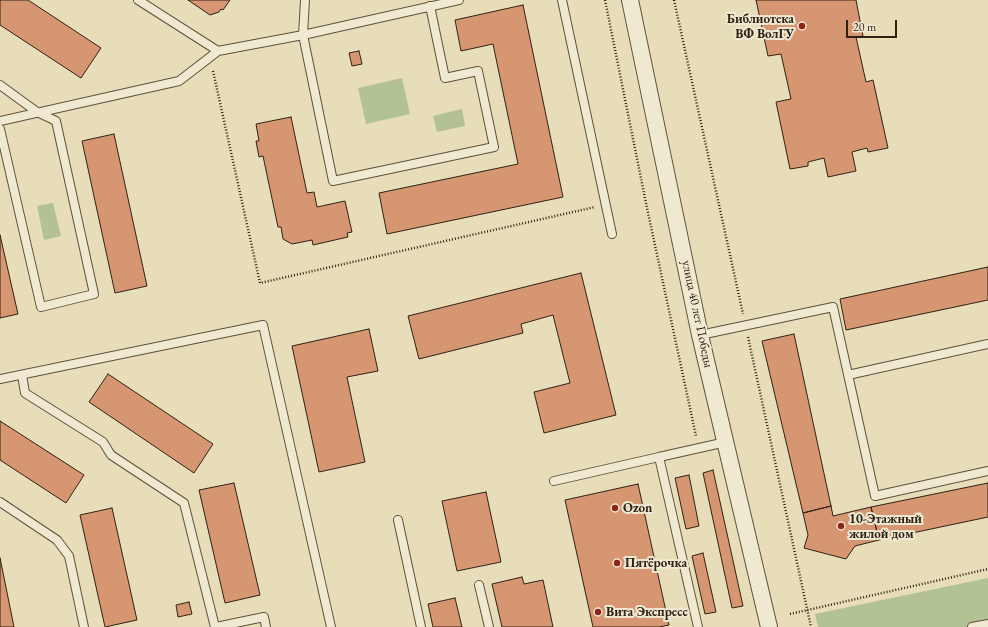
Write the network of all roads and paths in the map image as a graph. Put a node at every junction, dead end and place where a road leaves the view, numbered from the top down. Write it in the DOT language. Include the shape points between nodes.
graph roads {
  1 [pos="138,0"];
  2 [pos="305,0"];
  3 [pos="459,0"];
  4 [pos="562,0"];
  5 [pos="605,0"];
  6 [pos="630,0"];
  7 [pos="445,1"];
  8 [pos="430,6"];
  9 [pos="303,35"];
  10 [pos="218,51"];
  11 [pos="209,57"];
  12 [pos="0,86"];
  13 [pos="37,112"];
  14 [pos="0,121"];
  15 [pos="0,129"];
  16 [pos="606,204"];
  17 [pos="612,234"];
  18 [pos="700,335"];
  19 [pos="988,344"];
  20 [pos="22,375"];
  21 [pos="848,375"];
  22 [pos="0,379"];
  23 [pos="726,442"];
  24 [pos="698,448"];
  25 [pos="659,457"];
  26 [pos="988,471"];
  27 [pos="554,481"];
  28 [pos="0,502"];
  29 [pos="398,520"];
  30 [pos="988,569"];
  31 [pos="479,585"];
  32 [pos="790,614"];
  33 [pos="988,624"];
  34 [pos="84,627"];
  35 [pos="215,627"];
  36 [pos="266,627"];
  37 [pos="331,627"];
  38 [pos="422,627"];
  39 [pos="489,627"];
  40 [pos="698,627"];
  41 [pos="769,627"];
  42 [pos="972,627"];
  1 -- 10 [label="lane"];
  2 -- 9 [label="lane"];
  3 -- 7 [label="lane"];
  4 -- 16 [label="lane"];
  5 -- 24 [label="path"];
  6 -- 18 [label="street, улица 40 лет Победы"];
  7 -- 8 [label="lane"];
  8 -- 9 [label="lane"];
  8 -- 9 [label="lane" via="445,78 478,71 494,147 333,181"];
  9 -- 10 [label="lane"];
  10 -- 11 [label="lane"];
  11 -- 13 [label="lane" via="179,80"];
  11 -- 16 [label="path" via="260,283"];
  12 -- 13 [label="lane"];
  13 -- 14 [label="lane"];
  13 -- 15 [label="lane" via="56,121 94,294 41,307"];
  16 -- 17 [label="lane"];
  18 -- 21 [label="lane" via="833,307"];
  18 -- 23 [label="street, улица 40 лет Победы"];
  19 -- 21 [label="lane"];
  20 -- 22 [label="lane"];
  20 -- 35 [label="lane" via="25,393 103,442 111,455 184,503"];
  20 -- 37 [label="lane" via="263,324"];
  21 -- 26 [label="lane" via="875,496"];
  23 -- 24 [label="lane"];
  23 -- 41 [label="street, улица 40 лет Победы"];
  24 -- 25 [label="lane"];
  25 -- 27 [label="lane"];
  25 -- 40 [label="lane"];
  28 -- 34 [label="lane" via="58,540 70,556"];
  29 -- 38 [label="lane"];
  30 -- 32 [label="path"];
  31 -- 39 [label="lane"];
  33 -- 42 [label="lane"];
  35 -- 36 [label="lane" via="264,617"];
}
